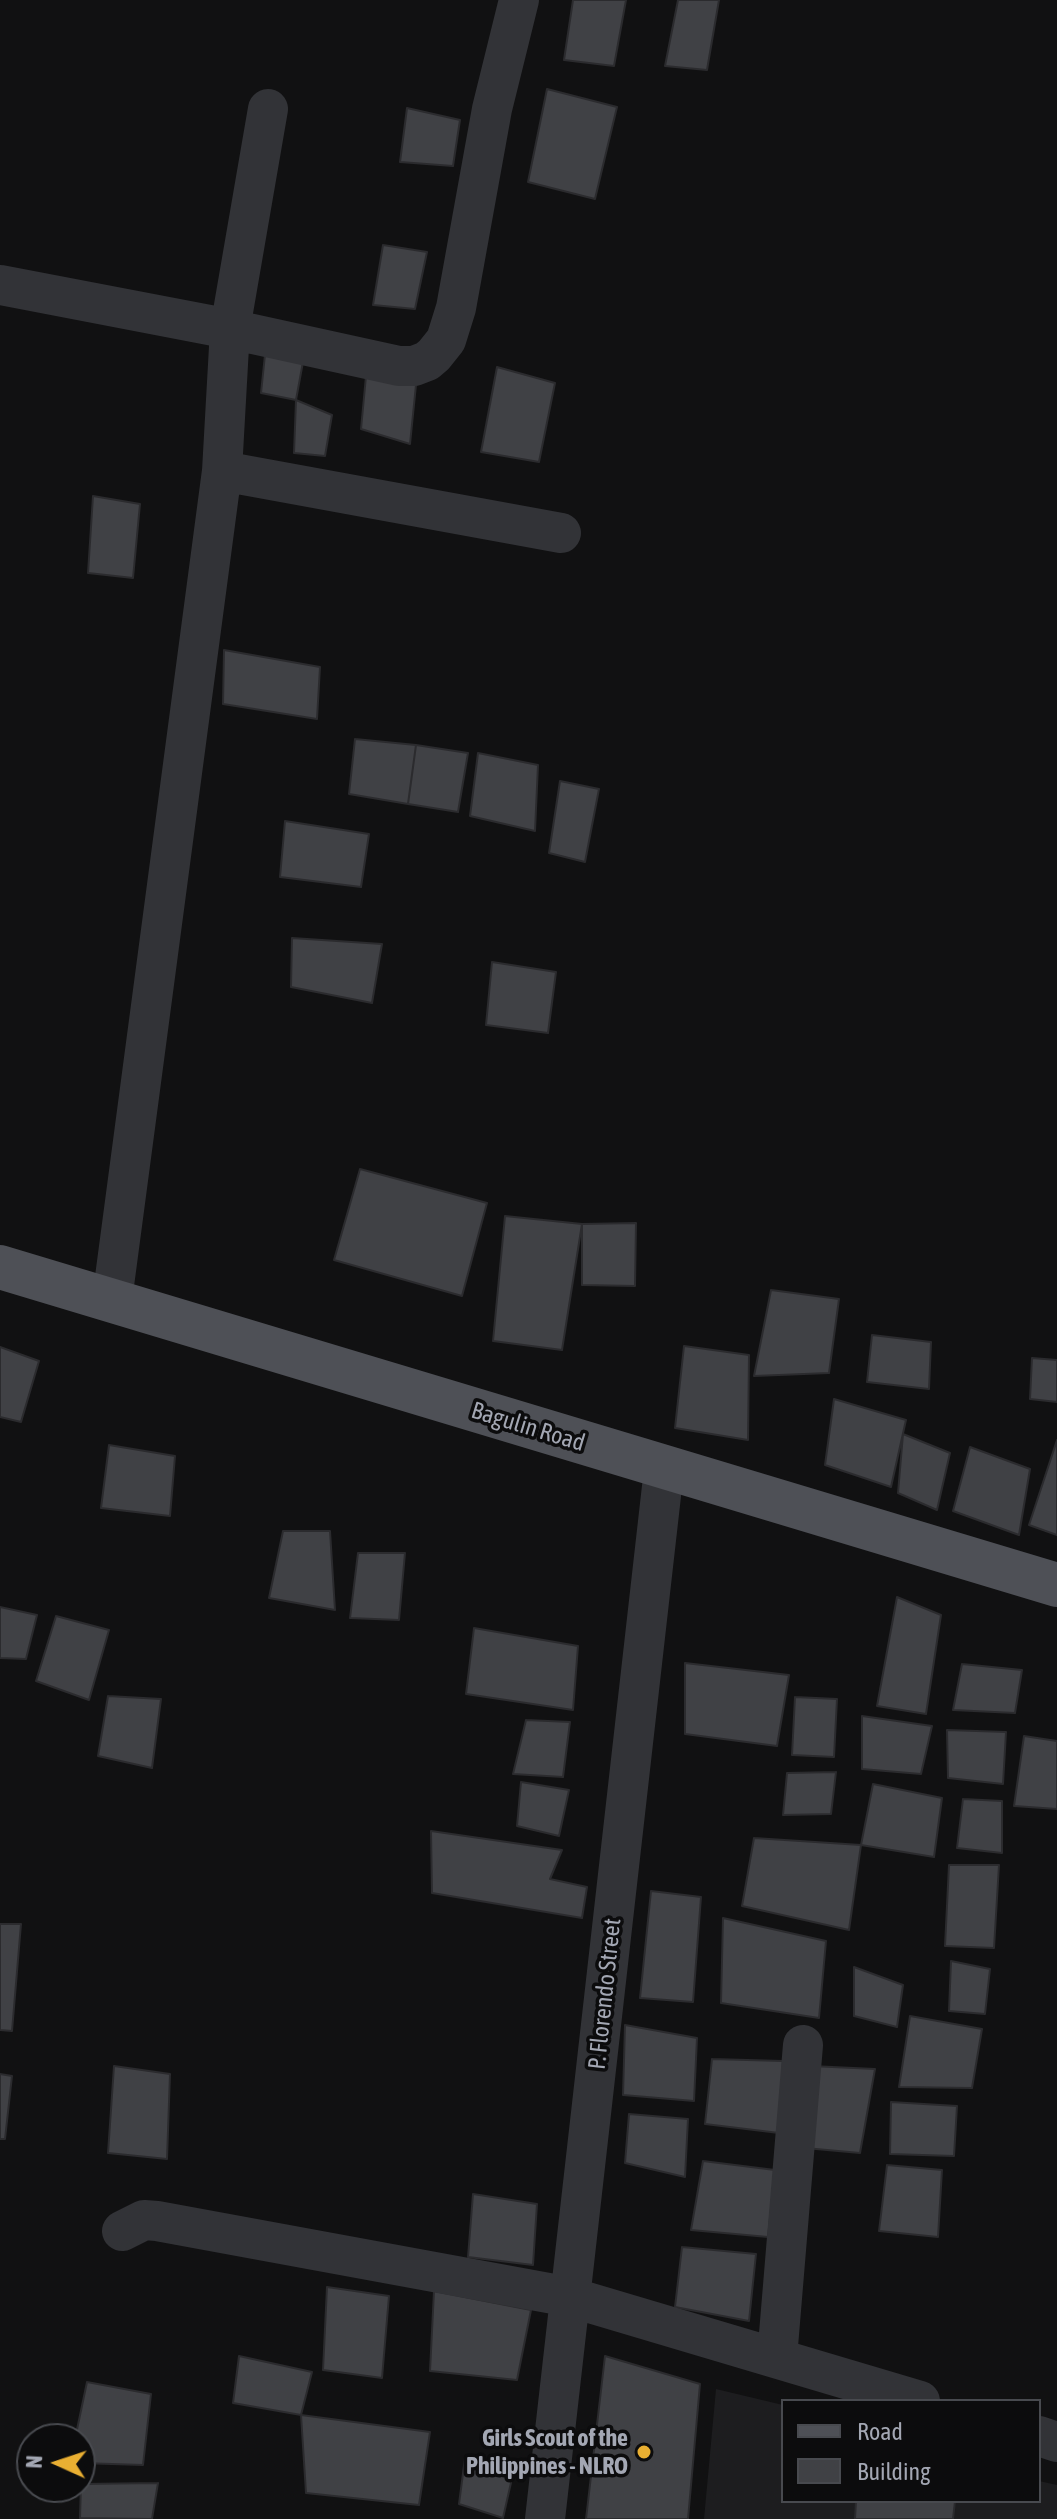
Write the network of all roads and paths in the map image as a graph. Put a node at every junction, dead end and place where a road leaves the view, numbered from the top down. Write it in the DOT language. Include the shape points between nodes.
graph roads {
  1 [pos="519,0"];
  2 [pos="268,109"];
  3 [pos="0,285"];
  4 [pos="230,329"];
  5 [pos="222,471"];
  6 [pos="561,533"];
  7 [pos="0,1267"];
  8 [pos="112,1300"];
  9 [pos="664,1469"];
  10 [pos="1057,1585"];
  11 [pos="803,2045"];
  12 [pos="122,2231"];
  13 [pos="570,2297"];
  14 [pos="777,2358"];
  15 [pos="913,2399"];
  16 [pos="545,2519"];
  1 -- 4 [label="street" via="492,109 456,308 446,340 434,355 414,366 399,366"];
  2 -- 4 [label="street"];
  3 -- 4 [label="street"];
  4 -- 5 [label="street"];
  5 -- 6 [label="street"];
  5 -- 8 [label="street"];
  7 -- 8 [label="main road, Bagulin Road"];
  8 -- 9 [label="main road, Bagulin Road"];
  9 -- 10 [label="main road, Bagulin Road"];
  9 -- 13 [label="street, P. Florendo Street"];
  11 -- 14 [label="street"];
  12 -- 13 [label="street" via="144,2220 157,2221"];
  13 -- 14 [label="street"];
  13 -- 16 [label="street, P. Florendo Street"];
  14 -- 15 [label="street"];
}
